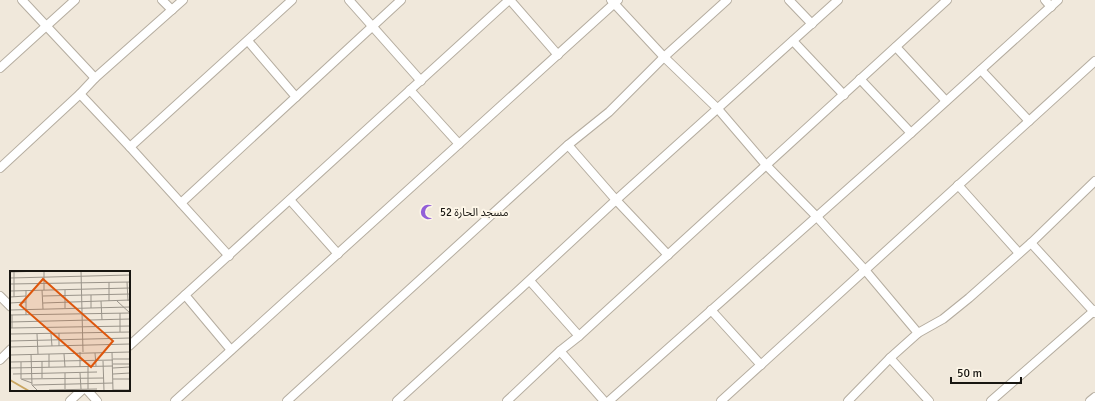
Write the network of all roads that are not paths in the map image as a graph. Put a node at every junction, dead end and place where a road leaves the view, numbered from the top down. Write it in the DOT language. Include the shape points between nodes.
graph roads {
  1 [pos="22,0"];
  2 [pos="75,0"];
  3 [pos="162,0"];
  4 [pos="183,0"];
  5 [pos="292,0"];
  6 [pos="349,0"];
  7 [pos="401,0"];
  8 [pos="510,0"];
  9 [pos="727,0"];
  10 [pos="789,0"];
  11 [pos="838,0"];
  12 [pos="946,0"];
  13 [pos="1045,0"];
  14 [pos="1058,0"];
  15 [pos="614,1"];
  16 [pos="1051,7"];
  17 [pos="172,10"];
  18 [pos="812,24"];
  19 [pos="372,26"];
  20 [pos="46,27"];
  21 [pos="248,41"];
  22 [pos="793,41"];
  23 [pos="896,47"];
  24 [pos="558,54"];
  25 [pos="664,57"];
  26 [pos="1095,61"];
  27 [pos="0,68"];
  28 [pos="981,70"];
  29 [pos="95,78"];
  30 [pos="860,79"];
  31 [pos="421,81"];
  32 [pos="410,90"];
  33 [pos="80,94"];
  34 [pos="844,95"];
  35 [pos="296,97"];
  36 [pos="946,101"];
  37 [pos="718,110"];
  38 [pos="1029,121"];
  39 [pos="911,133"];
  40 [pos="459,144"];
  41 [pos="568,145"];
  42 [pos="130,147"];
  43 [pos="766,165"];
  44 [pos="0,168"];
  45 [pos="1095,181"];
  46 [pos="958,185"];
  47 [pos="290,200"];
  48 [pos="616,200"];
  49 [pos="181,202"];
  50 [pos="817,216"];
  51 [pos="1031,243"];
  52 [pos="1019,253"];
  53 [pos="338,254"];
  54 [pos="668,255"];
  55 [pos="229,256"];
  56 [pos="865,270"];
  57 [pos="530,281"];
  58 [pos="185,295"];
  59 [pos="0,296"];
  60 [pos="10,306"];
  61 [pos="711,310"];
  62 [pos="1094,311"];
  63 [pos="918,333"];
  64 [pos="579,336"];
  65 [pos="130,345"];
  66 [pos="10,350"];
  67 [pos="231,350"];
  68 [pos="560,351"];
  69 [pos="890,358"];
  70 [pos="0,360"];
  71 [pos="761,365"];
  72 [pos="81,391"];
  73 [pos="88,391"];
  74 [pos="1095,397"];
  75 [pos="70,401"];
  76 [pos="97,401"];
  77 [pos="174,401"];
  78 [pos="287,401"];
  79 [pos="397,401"];
  80 [pos="507,401"];
  81 [pos="604,401"];
  82 [pos="609,401"];
  83 [pos="721,401"];
  84 [pos="848,401"];
  85 [pos="929,401"];
  86 [pos="991,401"];
  87 [pos="1090,401"];
  1 -- 20 [label="street"];
  2 -- 20 [label="street"];
  3 -- 17 [label="street"];
  4 -- 17 [label="street"];
  5 -- 21 [label="street"];
  6 -- 19 [label="street"];
  7 -- 19 [label="street"];
  8 -- 24 [label="street"];
  8 -- 31 [label="street"];
  9 -- 25 [label="street"];
  10 -- 18 [label="street"];
  11 -- 18 [label="street"];
  12 -- 23 [label="street"];
  13 -- 16 [label="street"];
  14 -- 16 [label="street"];
  15 -- 24 [label="street"];
  15 -- 25 [label="street"];
  16 -- 28 [label="street"];
  17 -- 29 [label="street"];
  18 -- 22 [label="street"];
  19 -- 31 [label="street"];
  19 -- 35 [label="street"];
  20 -- 27 [label="street"];
  20 -- 29 [label="street"];
  21 -- 35 [label="street"];
  21 -- 42 [label="street"];
  22 -- 34 [label="street"];
  22 -- 37 [label="street"];
  23 -- 30 [label="street"];
  23 -- 36 [label="street"];
  24 -- 40 [label="street"];
  25 -- 37 [label="street"];
  25 -- 41 [label="street" via="609,112"];
  26 -- 38 [label="street"];
  28 -- 36 [label="street"];
  28 -- 38 [label="street"];
  29 -- 33 [label="street"];
  30 -- 34 [label="street"];
  30 -- 39 [label="street"];
  31 -- 32 [label="street"];
  32 -- 40 [label="street"];
  32 -- 47 [label="street"];
  33 -- 42 [label="street"];
  33 -- 44 [label="street"];
  34 -- 43 [label="street"];
  35 -- 49 [label="street"];
  36 -- 39 [label="street"];
  37 -- 43 [label="street"];
  37 -- 48 [label="street"];
  38 -- 46 [label="street"];
  39 -- 50 [label="street"];
  40 -- 53 [label="street"];
  41 -- 48 [label="street"];
  41 -- 78 [label="street"];
  42 -- 49 [label="street"];
  43 -- 50 [label="street"];
  43 -- 54 [label="street"];
  45 -- 51 [label="street"];
  46 -- 52 [label="street"];
  46 -- 56 [label="street"];
  47 -- 53 [label="street"];
  47 -- 55 [label="street"];
  48 -- 54 [label="street"];
  48 -- 57 [label="street"];
  49 -- 55 [label="street"];
  50 -- 56 [label="street"];
  50 -- 61 [label="street"];
  51 -- 52 [label="street"];
  51 -- 62 [label="street"];
  52 -- 63 [label="street" via="948,315"];
  53 -- 67 [label="street"];
  54 -- 64 [label="street"];
  55 -- 58 [label="street"];
  56 -- 63 [label="street"];
  56 -- 71 [label="street"];
  57 -- 64 [label="street"];
  57 -- 79 [label="street"];
  58 -- 65 [label="street"];
  58 -- 67 [label="street"];
  59 -- 60 [label="street"];
  61 -- 71 [label="street"];
  61 -- 82 [label="street"];
  62 -- 86 [label="street"];
  63 -- 69 [label="street"];
  64 -- 68 [label="street"];
  66 -- 70 [label="street"];
  67 -- 77 [label="street"];
  68 -- 80 [label="street"];
  68 -- 81 [label="street"];
  69 -- 84 [label="street"];
  69 -- 85 [label="street"];
  71 -- 83 [label="street"];
  72 -- 75 [label="street"];
  73 -- 76 [label="street"];
  74 -- 87 [label="street"];
}
